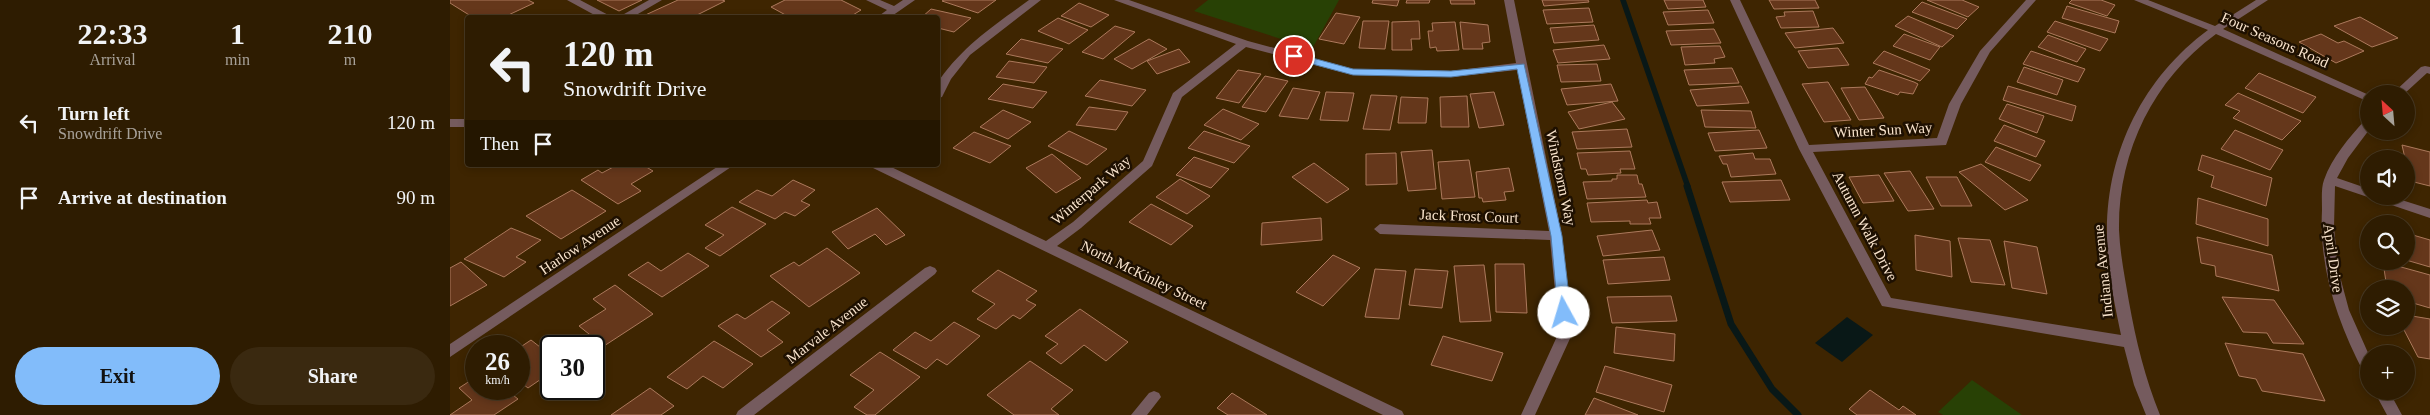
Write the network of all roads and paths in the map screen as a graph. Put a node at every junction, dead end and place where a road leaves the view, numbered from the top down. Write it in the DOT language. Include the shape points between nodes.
graph roads {
  1 [pos="572,0"];
  2 [pos="657,0"];
  3 [pos="871,0"];
  4 [pos="910,0"];
  5 [pos="1036,0"];
  6 [pos="1119,0"];
  7 [pos="1509,0"];
  8 [pos="1736,0"];
  9 [pos="2031,0"];
  10 [pos="2139,0"];
  11 [pos="2263,0"];
  12 [pos="894,9"];
  13 [pos="603,15"];
  14 [pos="628,15"];
  15 [pos="885,15"];
  16 [pos="2214,29"];
  17 [pos="1244,43"];
  18 [pos="1521,66"];
  19 [pos="2430,71"];
  20 [pos="2407,85"];
  21 [pos="940,88"];
  22 [pos="2360,95"];
  23 [pos="450,123"];
  24 [pos="465,123"];
  25 [pos="2360,133"];
  26 [pos="1805,149"];
  27 [pos="725,167"];
  28 [pos="881,167"];
  29 [pos="2330,180"];
  30 [pos="2360,191"];
  31 [pos="2402,205"];
  32 [pos="2430,214"];
  33 [pos="1380,229"];
  34 [pos="1556,236"];
  35 [pos="1048,246"];
  36 [pos="930,271"];
  37 [pos="2128,342"];
  38 [pos="450,351"];
  39 [pos="2360,352"];
  40 [pos="1154,397"];
  41 [pos="2387,400"];
  42 [pos="743,415"];
  43 [pos="1138,415"];
  44 [pos="1397,415"];
  45 [pos="1528,415"];
  46 [pos="2153,415"];
  47 [pos="2395,415"];
  1 -- 13 [label="street"];
  2 -- 14 [label="street"];
  3 -- 12 [label="street"];
  4 -- 12 [label="street"];
  5 -- 21 [label="street" via="965,52"];
  6 -- 17 [label="street"];
  7 -- 18 [label="street, Windstorm Way"];
  8 -- 26 [label="street, Autumn Walk Drive"];
  9 -- 26 [label="street, Winter Sun Way" via="1985,51 1955,104 1942,142"];
  10 -- 16 [label="street, Four Seasons Road"];
  11 -- 16 [label="street, Indiana Avenue"];
  12 -- 15 [label="street"];
  16 -- 22 [label="street, Four Seasons Road"];
  16 -- 37 [label="street, Indiana Avenue" via="2188,49 2164,75 2142,107 2125,144 2113,224"];
  17 -- 18 [label="street" via="1353,72 1451,74"];
  17 -- 35 [label="street, Winterpark Way" via="1177,95 1148,164"];
  18 -- 34 [label="street, Windstorm Way"];
  19 -- 20 [label="street" via="2425,69"];
  23 -- 24 [label="street"];
  25 -- 29 [label="street, April Drive"];
  26 -- 37 [label="street, Autumn Walk Drive" via="1887,302"];
  27 -- 38 [label="street, Harlow Avenue"];
  28 -- 35 [label="street, North McKinley Street"];
  29 -- 30 [label="street"];
  29 -- 39 [label="street, April Drive" via="2326,231 2335,289"];
  31 -- 32 [label="street"];
  33 -- 34 [label="street, Jack Frost Court"];
  34 -- 45 [label="street, Windstorm Way" via="1566,332"];
  35 -- 44 [label="street, North McKinley Street"];
  36 -- 42 [label="street, Marvale Avenue"];
  37 -- 46 [label="street, Indiana Avenue"];
  40 -- 43 [label="street"];
  41 -- 47 [label="street"];
}
